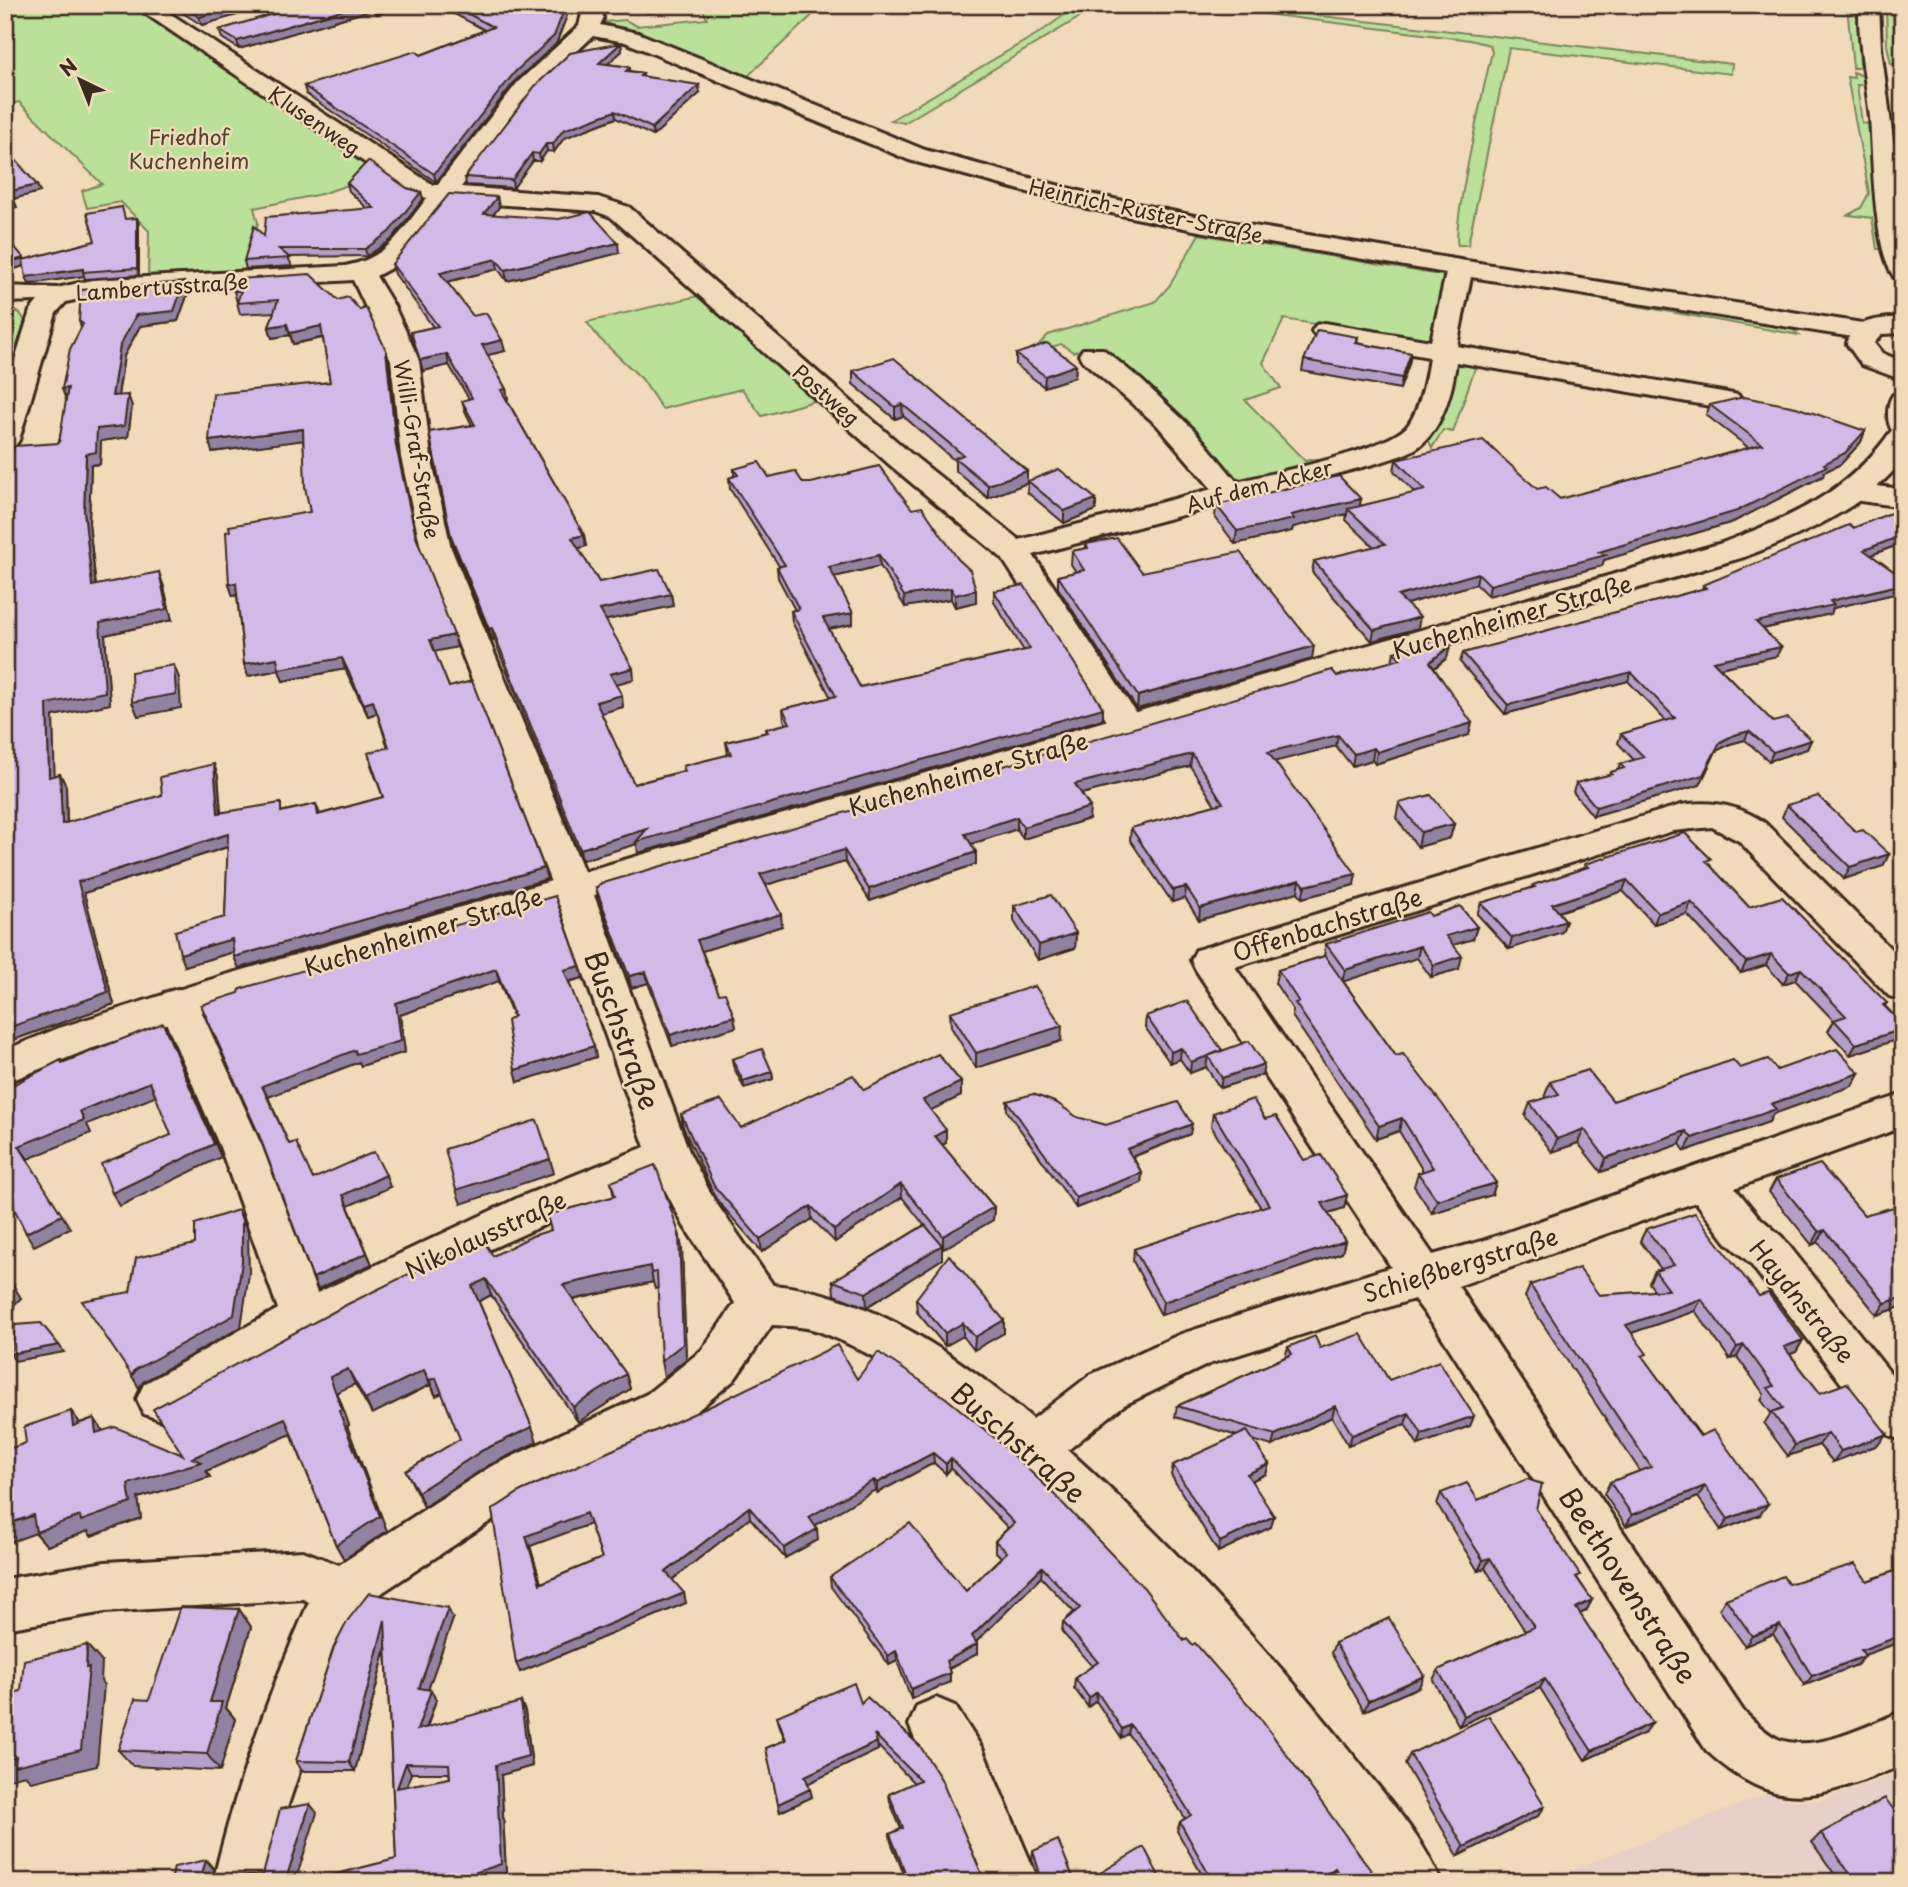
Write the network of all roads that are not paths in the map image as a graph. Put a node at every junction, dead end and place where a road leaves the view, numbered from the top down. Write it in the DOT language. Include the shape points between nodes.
graph roads {
  1 [pos="143,5"];
  2 [pos="593,5"];
  3 [pos="1869,5"];
  4 [pos="588,29"];
  5 [pos="218,30"];
  6 [pos="191,38"];
  7 [pos="444,193"];
  8 [pos="1900,265"];
  9 [pos="1460,268"];
  10 [pos="361,272"];
  11 [pos="5,294"];
  12 [pos="57,296"];
  13 [pos="1325,331"];
  14 [pos="1879,332"];
  15 [pos="1444,352"];
  16 [pos="1093,355"];
  17 [pos="1897,370"];
  18 [pos="1903,400"];
  19 [pos="1728,401"];
  20 [pos="1903,426"];
  21 [pos="1903,435"];
  22 [pos="5,440"];
  23 [pos="1893,468"];
  24 [pos="1850,492"];
  25 [pos="1230,493"];
  26 [pos="1903,498"];
  27 [pos="1013,551"];
  28 [pos="1128,727"];
  29 [pos="571,887"];
  30 [pos="1903,985"];
  31 [pos="178,1004"];
  32 [pos="5,1067"];
  33 [pos="1903,1110"];
  34 [pos="669,1156"];
  35 [pos="1705,1182"];
  36 [pos="1424,1276"];
  37 [pos="760,1304"];
  38 [pos="304,1318"];
  39 [pos="161,1399"];
  40 [pos="1903,1419"];
  41 [pos="1033,1448"];
  42 [pos="345,1592"];
  43 [pos="5,1604"];
  44 [pos="936,1725"];
  45 [pos="1903,1738"];
  46 [pos="241,1882"];
  47 [pos="1011,1882"];
  48 [pos="1413,1882"];
  1 -- 6 [label="street, Klusenweg"];
  2 -- 4 [label="street"];
  3 -- 8 [label="street" via="1870,62"];
  4 -- 7 [label="street" via="526,87"];
  4 -- 9 [label="street, Heinrich-Ruster-Straße" via="631,37 872,138 998,179 1142,213"];
  5 -- 6 [label="street"];
  6 -- 7 [label="street, Klusenweg" via="408,182"];
  7 -- 10 [label="street" via="395,256"];
  7 -- 27 [label="street, Postweg" via="598,204 620,212 900,459"];
  8 -- 14 [label="street" via="1895,314"];
  9 -- 14 [label="street, Heinrich-Ruster-Straße"];
  9 -- 15 [label="street, Auf dem Acker"];
  10 -- 12 [label="street, Lambertusstraße" via="92,288"];
  10 -- 29 [label="street, Willi-Graf-Straße" via="405,360 416,457 436,548"];
  11 -- 12 [label="street, Lambertusstraße"];
  12 -- 22 [label="street" via="44,311"];
  13 -- 15 [label="street"];
  14 -- 17 [label="street" via="1872,359"];
  15 -- 19 [label="street"];
  15 -- 25 [label="street, Auf dem Acker" via="1430,408 1422,427 1407,442"];
  16 -- 25 [label="street" via="1159,409 1203,455"];
  17 -- 18 [label="street"];
  18 -- 20 [label="street"];
  21 -- 23 [label="street, Kuchenheimer Straße"];
  23 -- 24 [label="street, Kuchenheimer Straße"];
  24 -- 26 [label="street"];
  24 -- 28 [label="street, Kuchenheimer Straße" via="1805,520 1721,554"];
  25 -- 27 [label="street, Auf dem Acker"];
  27 -- 28 [label="street, Postweg"];
  28 -- 29 [label="street, Kuchenheimer Straße"];
  29 -- 31 [label="street, Kuchenheimer Straße"];
  29 -- 34 [label="street, Buschstraße"];
  30 -- 36 [label="street, Offenbachstraße" via="1752,832 1729,817 1703,813 1210,960"];
  31 -- 32 [label="street, Kuchenheimer Straße"];
  31 -- 38 [label="street" via="241,1147"];
  33 -- 35 [label="street, Schießbergstraße"];
  34 -- 37 [label="street, Buschstraße" via="699,1213"];
  34 -- 38 [label="street, Nikolausstraße" via="482,1233"];
  35 -- 36 [label="street, Schießbergstraße"];
  35 -- 40 [label="street, Haydnstraße" via="1742,1229 1766,1250 1884,1402"];
  36 -- 41 [label="street, Schießbergstraße" via="1148,1368 1098,1396"];
  36 -- 45 [label="street, Beethovenstraße" via="1713,1714 1738,1745 1772,1766 1807,1771"];
  37 -- 41 [label="street, Buschstraße" via="818,1312 891,1346 962,1388"];
  37 -- 42 [label="street" via="718,1365 664,1409 507,1483"];
  38 -- 39 [label="street, Nikolausstraße"];
  41 -- 48 [label="street, Buschstraße" via="1245,1668 1343,1786"];
  42 -- 43 [label="street" via="303,1574 105,1587"];
  42 -- 46 [label="street" via="312,1656 257,1814"];
  44 -- 47 [label="street" via="963,1768"];
}
